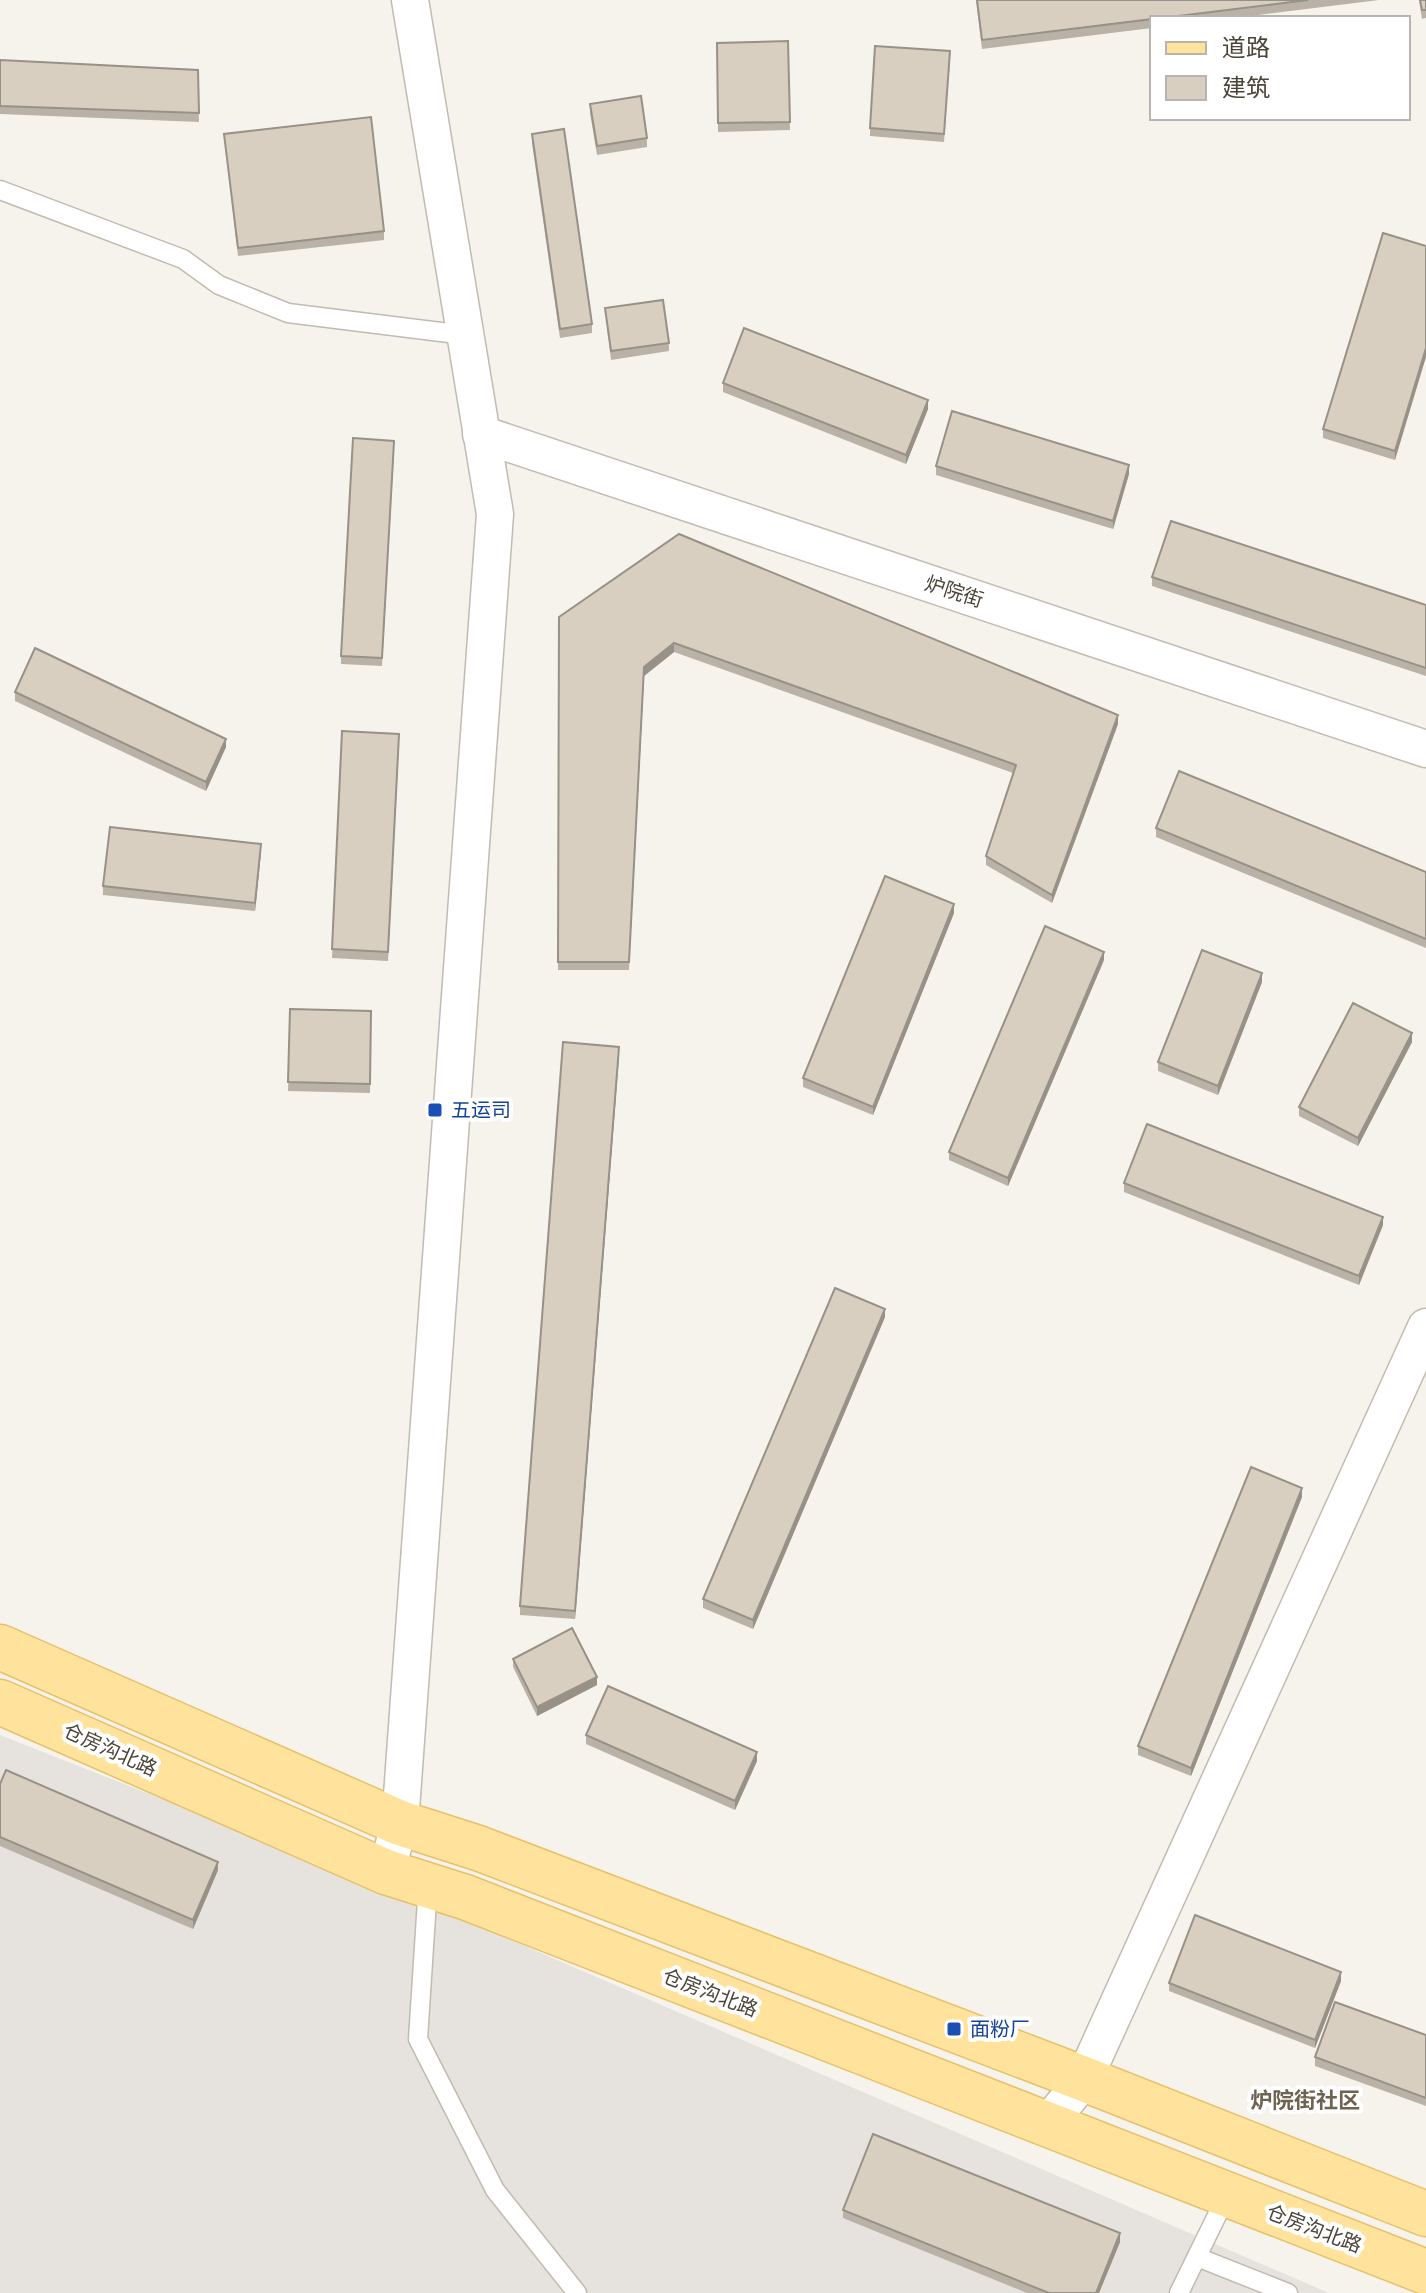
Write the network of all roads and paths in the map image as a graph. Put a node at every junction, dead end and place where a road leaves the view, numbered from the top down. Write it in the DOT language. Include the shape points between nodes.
graph roads {
  1 [pos="410,0"];
  2 [pos="0,190"];
  3 [pos="465,335"];
  4 [pos="481,434"];
  5 [pos="1426,749"];
  6 [pos="1426,1327"];
  7 [pos="0,1647"];
  8 [pos="0,1702"];
  9 [pos="400,1823"];
  10 [pos="386,1872"];
  11 [pos="428,1885"];
  12 [pos="1084,2079"];
  13 [pos="1047,2125"];
  14 [pos="1227,2195"];
  15 [pos="1426,2214"];
  16 [pos="1197,2257"];
  17 [pos="1426,2272"];
  18 [pos="577,2293"];
  19 [pos="1179,2293"];
  20 [pos="1288,2293"];
  1 -- 3 [label="street"];
  2 -- 3 [label="lane" via="183,259 219,285 288,313"];
  3 -- 4 [label="street"];
  4 -- 5 [label="street, 炉院街"];
  4 -- 9 [label="street" via="495,514"];
  6 -- 12 [label="street"];
  7 -- 9 [label="main road"];
  8 -- 10 [label="main road, 仓房沟北路"];
  9 -- 10 [label="street"];
  9 -- 12 [label="main road"];
  10 -- 11 [label="main road, 仓房沟北路"];
  11 -- 13 [label="main road, 仓房沟北路"];
  11 -- 18 [label="lane" via="418,2039 495,2190"];
  12 -- 13 [label="street"];
  12 -- 15 [label="main road"];
  13 -- 14 [label="main road, 仓房沟北路"];
  14 -- 16 [label="lane"];
  14 -- 17 [label="main road, 仓房沟北路"];
  16 -- 19 [label="lane"];
  16 -- 20 [label="lane"];
}
